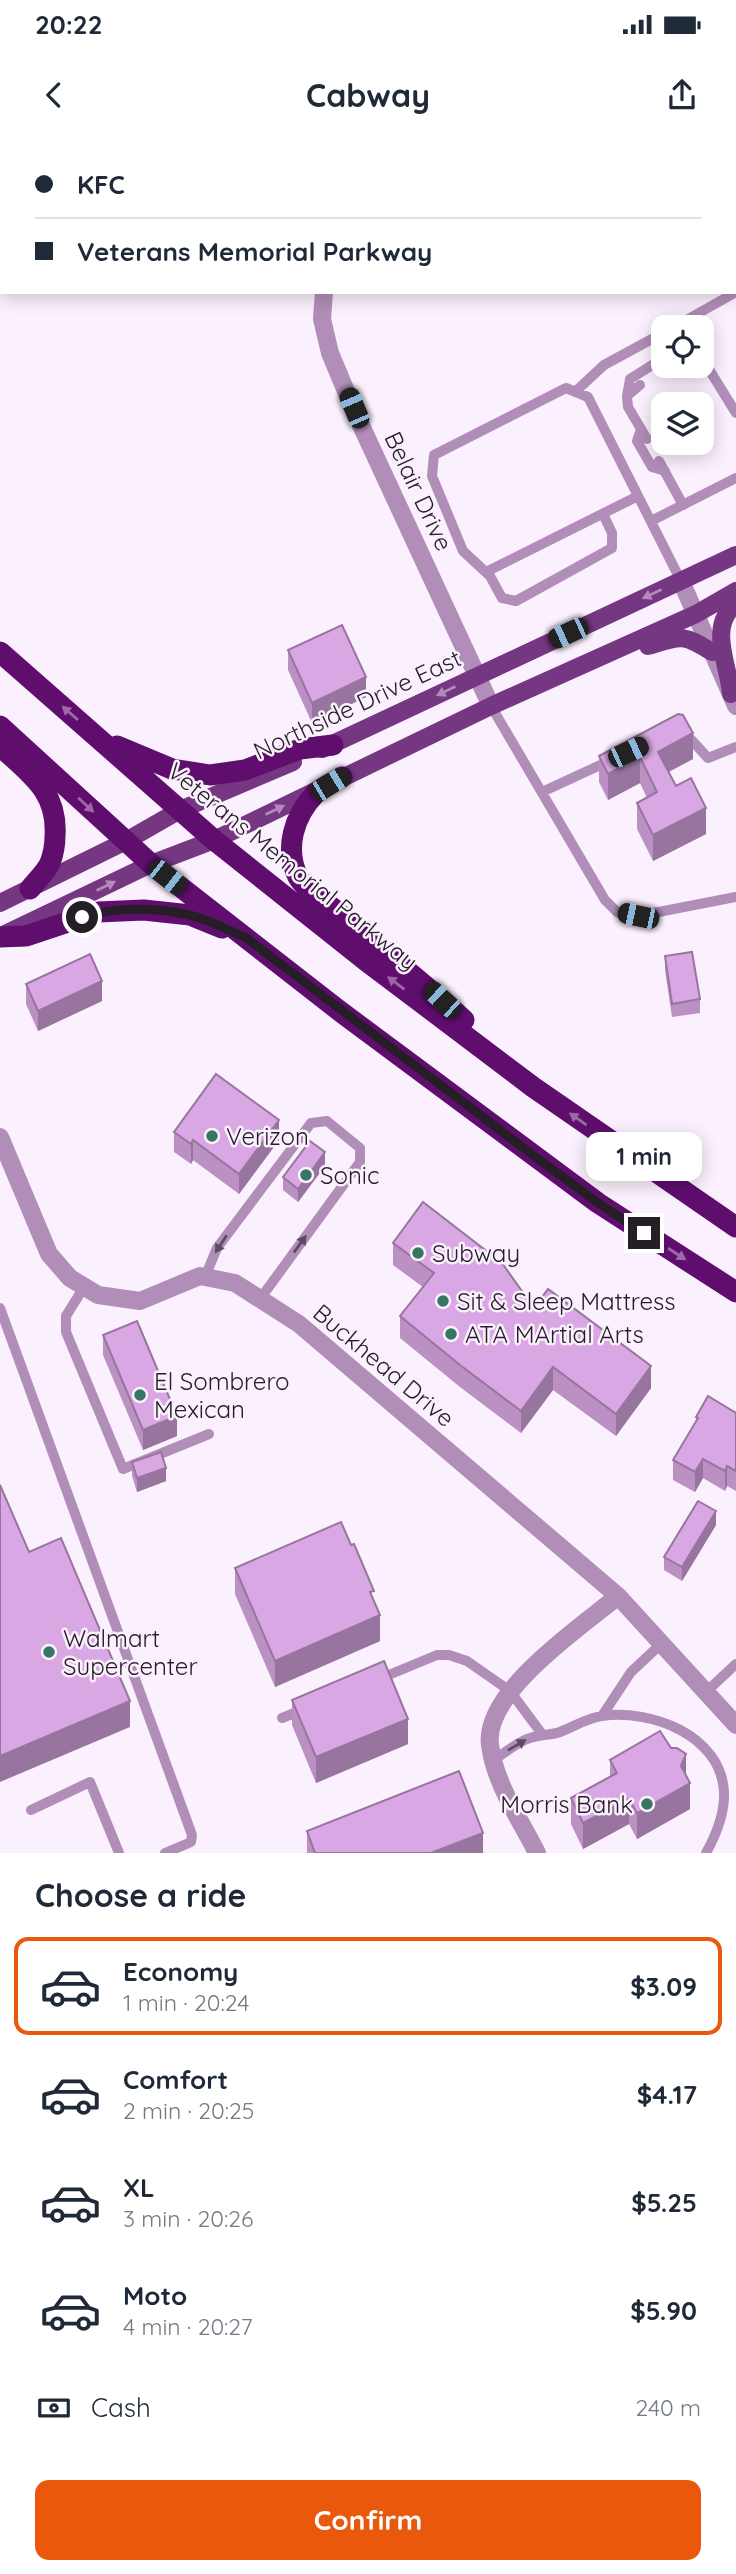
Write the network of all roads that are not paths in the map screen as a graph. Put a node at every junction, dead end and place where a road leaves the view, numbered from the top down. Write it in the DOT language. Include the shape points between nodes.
graph roads {
  1 [pos="324,294"];
  2 [pos="733,294"];
  3 [pos="697,315"];
  4 [pos="651,340"];
  5 [pos="651,366"];
  6 [pos="714,377"];
  7 [pos="640,385"];
  8 [pos="575,392"];
  9 [pos="627,396"];
  10 [pos="736,413"];
  11 [pos="736,478"];
  12 [pos="638,496"];
  13 [pos="683,505"];
  14 [pos="603,514"];
  15 [pos="651,522"];
  16 [pos="736,555"];
  17 [pos="486,572"];
  18 [pos="681,581"];
  19 [pos="736,592"];
  20 [pos="736,604"];
  21 [pos="696,614"];
  22 [pos="0,652"];
  23 [pos="712,652"];
  24 [pos="477,676"];
  25 [pos="550,679"];
  26 [pos="733,700"];
  27 [pos="491,706"];
  28 [pos="0,726"];
  29 [pos="672,732"];
  30 [pos="94,735"];
  31 [pos="333,745"];
  32 [pos="0,746"];
  33 [pos="736,747"];
  34 [pos="624,754"];
  35 [pos="342,777"];
  36 [pos="542,792"];
  37 [pos="180,810"];
  38 [pos="214,840"];
  39 [pos="126,841"];
  40 [pos="151,864"];
  41 [pos="30,889"];
  42 [pos="736,897"];
  43 [pos="0,903"];
  44 [pos="0,937"];
  45 [pos="245,937"];
  46 [pos="533,1087"];
  47 [pos="0,1137"];
  48 [pos="736,1227"];
  49 [pos="205,1277"];
  50 [pos="85,1287"];
  51 [pos="736,1292"];
  52 [pos="260,1299"];
  53 [pos="0,1308"];
  54 [pos="209,1434"];
  55 [pos="618,1596"];
  56 [pos="662,1643"];
  57 [pos="736,1664"];
  58 [pos="369,1683"];
  59 [pos="510,1691"];
  60 [pos="706,1692"];
  61 [pos="307,1708"];
  62 [pos="601,1716"];
  63 [pos="282,1718"];
  64 [pos="736,1725"];
  65 [pos="542,1734"];
  66 [pos="494,1759"];
  67 [pos="31,1811"];
  68 [pos="119,1853"];
  69 [pos="164,1853"];
  70 [pos="537,1853"];
  71 [pos="706,1853"];
  1 -- 24 [label="street, Belair Drive" via="322,319 330,352"];
  2 -- 3 [label="lane"];
  4 -- 8 [label="lane" via="604,365"];
  5 -- 9 [label="lane" via="630,379"];
  6 -- 10 [label="lane"];
  7 -- 9 [label="lane"];
  8 -- 12 [label="lane" via="589,397"];
  8 -- 17 [label="lane" via="566,388 433,455 432,476 463,551"];
  9 -- 13 [label="lane" via="628,407 644,434 637,441 652,467 662,466"];
  11 -- 13 [label="lane"];
  12 -- 14 [label="lane"];
  12 -- 15 [label="lane"];
  13 -- 15 [label="lane"];
  14 -- 17 [label="lane"];
  14 -- 17 [label="lane" via="612,533 612,548 516,601 502,598"];
  15 -- 18 [label="lane"];
  16 -- 18 [label="main road, Northside Drive East"];
  18 -- 21 [label="street"];
  18 -- 24 [label="main road, Northside Drive East, one-way"];
  19 -- 21 [label="main road"];
  20 -- 26 [label="main road" via="719,636"];
  21 -- 23 [label="street"];
  21 -- 25 [label="main road"];
  30 -- 22 [label="highway, Veterans Memorial Parkway, one-way"];
  23 -- 25 [label="main road" via="691,638 678,637 577,677"];
  23 -- 26 [label="street"];
  24 -- 27 [label="street, Belair Drive"];
  24 -- 31 [label="main road, Northside Drive East, one-way"];
  25 -- 27 [label="main road"];
  27 -- 35 [label="main road"];
  27 -- 36 [label="lane"];
  28 -- 39 [label="highway, one-way"];
  29 -- 33 [label="lane" via="688,733 708,758"];
  30 -- 31 [label="highway" via="172,769 210,775 245,770 300,749"];
  30 -- 37 [label="highway, Veterans Memorial Parkway"];
  31 -- 37 [label="main road, Northside Drive East"];
  32 -- 41 [label="highway" via="38,781 57,816 50,864"];
  34 -- 36 [label="lane"];
  38 -- 35 [label="main road, one-way"];
  35 -- 46 [label="highway" via="317,792 299,815 292,837 299,879 424,982"];
  36 -- 42 [label="lane" via="605,900 617,912 638,916"];
  37 -- 38 [label="highway, Veterans Memorial Parkway"];
  37 -- 39 [label="main road, Northside Drive East"];
  38 -- 40 [label="main road"];
  46 -- 38 [label="highway, Veterans Memorial Parkway, one-way"];
  39 -- 40 [label="highway"];
  39 -- 41 [label="main road, Northside Drive East"];
  44 -- 40 [label="main road, one-way"];
  40 -- 45 [label="highway"];
  41 -- 43 [label="main road, Northside Drive East"];
  44 -- 45 [label="highway" via="26,936 98,912 144,909 190,915"];
  45 -- 51 [label="highway, one-way" via="598,1203"];
  48 -- 46 [label="highway, Veterans Memorial Parkway, one-way"];
  47 -- 50 [label="street" via="49,1254"];
  49 -- 50 [label="street" via="140,1301 98,1295"];
  49 -- 52 [label="street, Buckhead Drive" via="235,1283"];
  52 -- 49 [label="lane, one-way" via="360,1162 360,1148 327,1121 311,1123 217,1248"];
  50 -- 54 [label="lane" via="66,1316 66,1332 123,1469"];
  52 -- 55 [label="street, Buckhead Drive" via="299,1324"];
  53 -- 69 [label="lane" via="192,1835 191,1842"];
  55 -- 56 [label="street, Buckhead Drive"];
  55 -- 59 [label="street"];
  56 -- 60 [label="street, Buckhead Drive"];
  56 -- 62 [label="lane" via="631,1672"];
  57 -- 60 [label="lane"];
  58 -- 59 [label="lane" via="437,1655 449,1655 467,1661"];
  59 -- 65 [label="lane"];
  59 -- 66 [label="street" via="497,1710 489,1743"];
  60 -- 64 [label="street, Buckhead Drive"];
  61 -- 63 [label="lane"];
  62 -- 65 [label="lane"];
  62 -- 71 [label="lane" via="637,1717 676,1726 715,1762 724,1792 719,1829"];
  66 -- 65 [label="lane, one-way" via="518,1742"];
  66 -- 70 [label="street"];
  67 -- 68 [label="lane" via="90,1782"];
}
